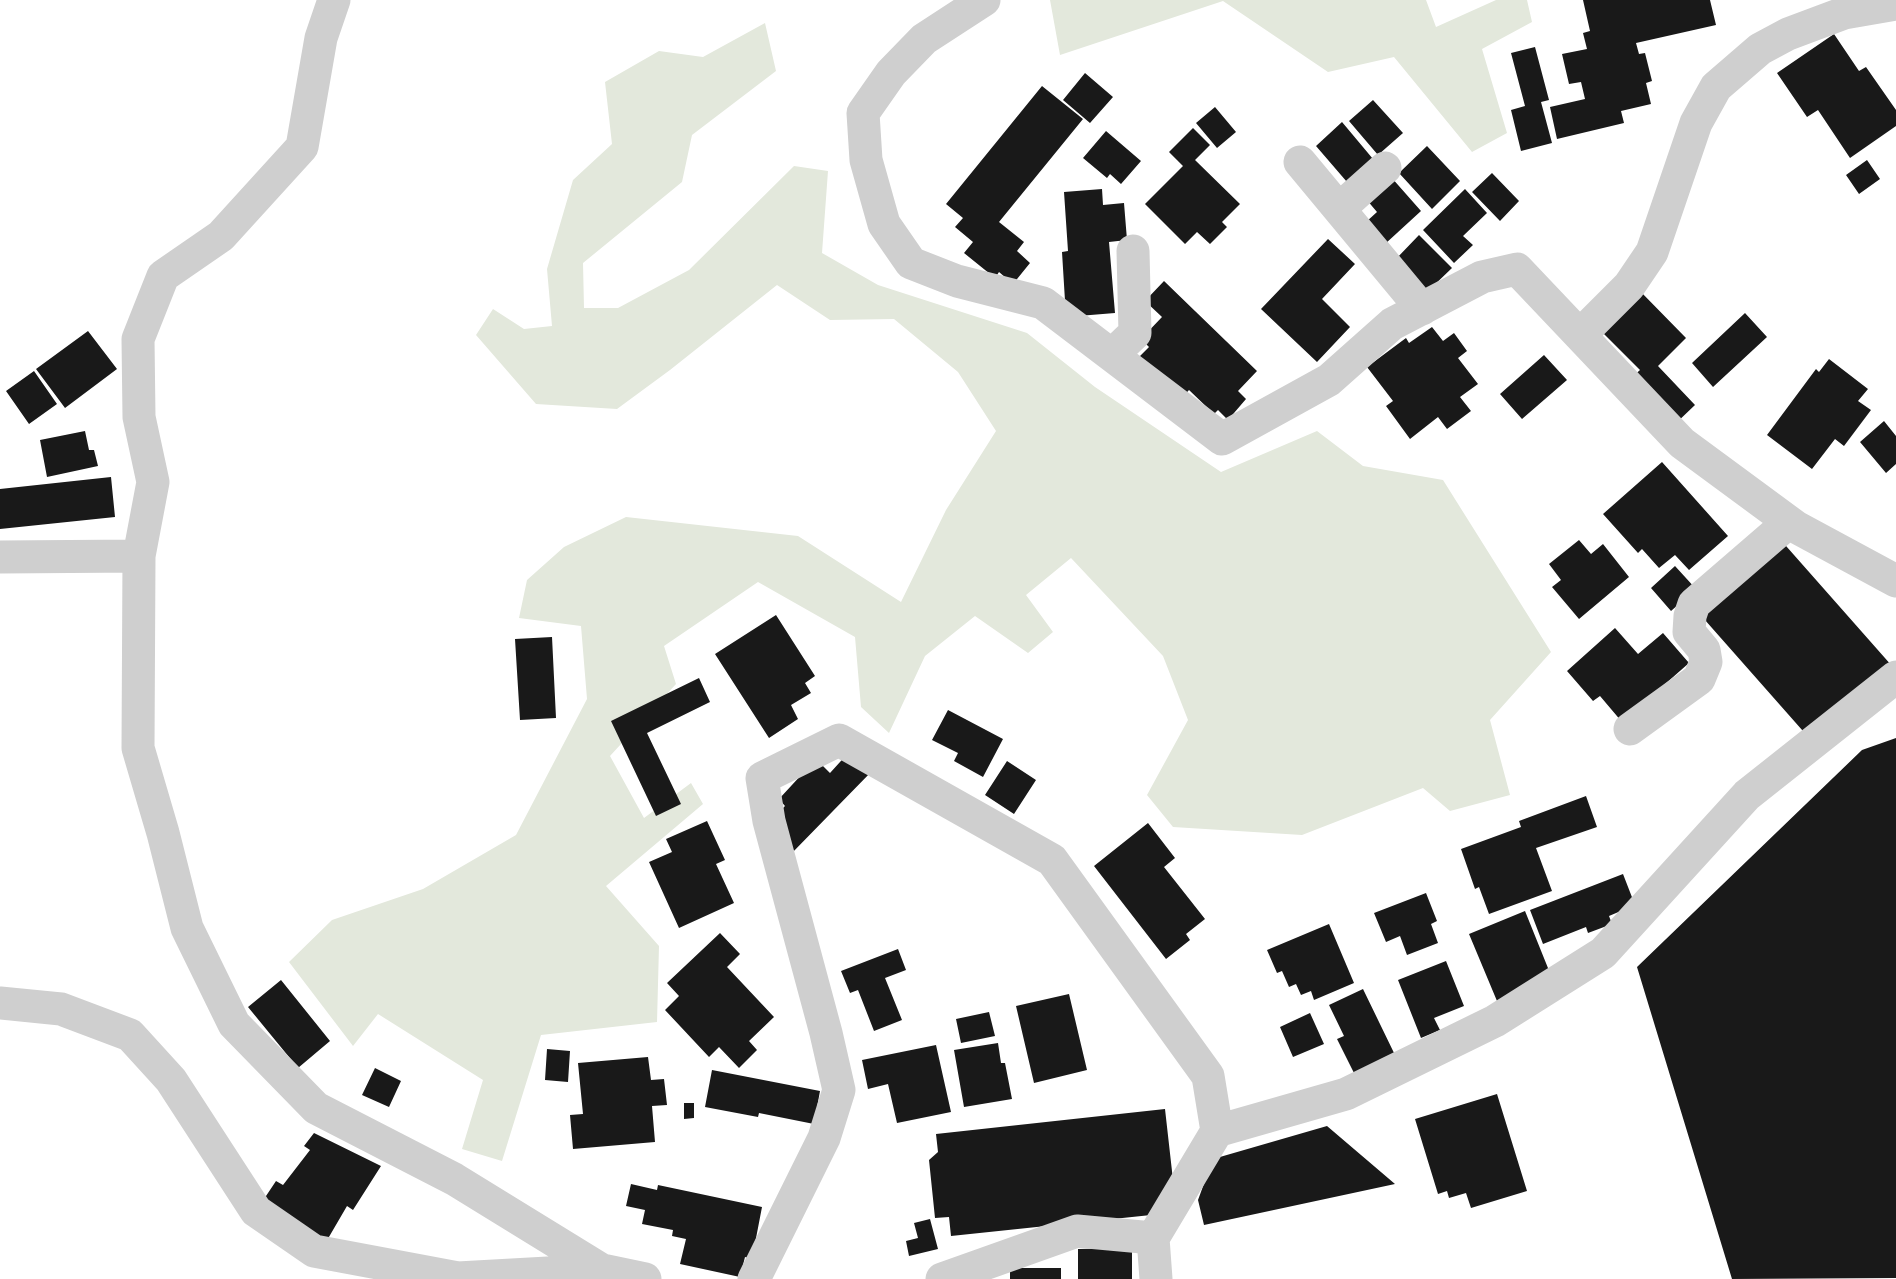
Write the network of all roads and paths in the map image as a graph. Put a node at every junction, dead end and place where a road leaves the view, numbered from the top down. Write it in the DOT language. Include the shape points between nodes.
graph roads {
  1 [pos="334,0"];
  2 [pos="984,0"];
  3 [pos="1896,4"];
  4 [pos="1300,162"];
  5 [pos="1385,168"];
  6 [pos="1340,209"];
  7 [pos="1132,251"];
  8 [pos="1422,309"];
  9 [pos="1580,335"];
  10 [pos="1112,355"];
  11 [pos="1789,522"];
  12 [pos="139,556"];
  13 [pos="0,557"];
  14 [pos="1896,581"];
  15 [pos="1896,677"];
  16 [pos="1630,729"];
  17 [pos="0,1003"];
  18 [pos="1217,1131"];
  19 [pos="1153,1238"];
  20 [pos="602,1270"];
  21 [pos="645,1279"];
  22 [pos="754,1279"];
  23 [pos="942,1279"];
  24 [pos="1156,1279"];
  1 -- 12 [label="street" via="321,38 302,147 221,236 163,276 138,339 140,417 153,482"];
  2 -- 10 [label="street" via="924,39 891,73 863,114 866,160 884,224 911,263 957,281 1043,303"];
  3 -- 9 [label="street" via="1844,14 1788,34 1760,49 1716,87 1696,123 1652,252 1629,285"];
  4 -- 6 [label="street"];
  5 -- 6 [label="street"];
  6 -- 8 [label="street"];
  7 -- 10 [label="street" via="1135,333"];
  8 -- 9 [label="street" via="1482,277 1517,269"];
  8 -- 10 [label="street" via="1392,324 1329,380 1222,439"];
  9 -- 11 [label="street" via="1682,443"];
  11 -- 14 [label="street"];
  11 -- 16 [label="street" via="1694,604 1689,632 1704,650 1706,662 1699,679"];
  12 -- 13 [label="street"];
  12 -- 20 [label="street" via="138,748 187,928 234,1024 316,1108 454,1179"];
  15 -- 18 [label="street" via="1747,795 1604,953 1495,1021 1346,1094"];
  17 -- 20 [label="street" via="61,1009 130,1035 171,1080 256,1211 314,1251 458,1278"];
  18 -- 19 [label="street"];
  18 -- 22 [label="street" via="1208,1076 1052,861 839,740 762,778 769,821 839,1090 824,1138"];
  19 -- 23 [label="street" via="1077,1231"];
  19 -- 24 [label="street"];
  20 -- 21 [label="street"];
}
